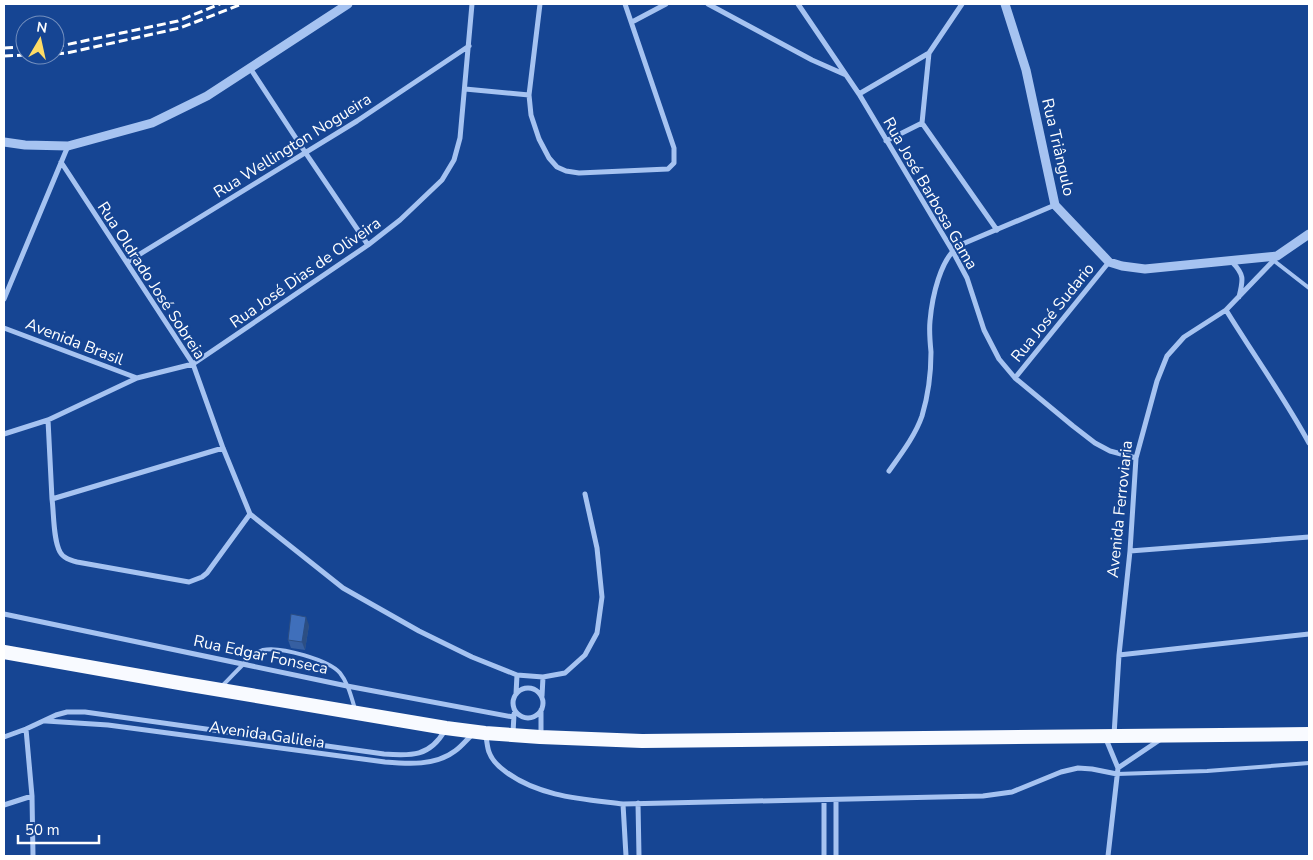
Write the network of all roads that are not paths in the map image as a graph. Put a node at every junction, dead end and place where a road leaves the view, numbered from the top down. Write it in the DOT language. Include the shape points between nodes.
graph roads {
  1 [pos="348,4"];
  2 [pos="472,4"];
  3 [pos="540,4"];
  4 [pos="625,4"];
  5 [pos="666,4"];
  6 [pos="708,4"];
  7 [pos="798,4"];
  8 [pos="962,4"];
  9 [pos="1005,4"];
  10 [pos="632,22"];
  11 [pos="469,46"];
  12 [pos="930,54"];
  13 [pos="250,68"];
  14 [pos="846,75"];
  15 [pos="465,89"];
  16 [pos="859,94"];
  17 [pos="529,95"];
  18 [pos="922,123"];
  19 [pos="886,141"];
  20 [pos="4,142"];
  21 [pos="68,146"];
  22 [pos="305,152"];
  23 [pos="61,162"];
  24 [pos="1055,205"];
  25 [pos="997,230"];
  26 [pos="1309,234"];
  27 [pos="368,245"];
  28 [pos="952,250"];
  29 [pos="1273,258"];
  30 [pos="126,262"];
  31 [pos="1109,262"];
  32 [pos="1232,262"];
  33 [pos="1309,288"];
  34 [pos="1239,298"];
  35 [pos="4,299"];
  36 [pos="1226,310"];
  37 [pos="4,328"];
  38 [pos="193,364"];
  39 [pos="137,378"];
  40 [pos="1015,378"];
  41 [pos="48,420"];
  42 [pos="4,434"];
  43 [pos="1309,442"];
  44 [pos="223,448"];
  45 [pos="1136,458"];
  46 [pos="889,471"];
  47 [pos="585,494"];
  48 [pos="52,499"];
  49 [pos="250,514"];
  50 [pos="1309,537"];
  51 [pos="1130,551"];
  52 [pos="4,614"];
  53 [pos="1309,634"];
  54 [pos="4,652"];
  55 [pos="1119,656"];
  56 [pos="245,663"];
  57 [pos="517,675"];
  58 [pos="543,678"];
  59 [pos="347,686"];
  60 [pos="219,689"];
  61 [pos="516,694"];
  62 [pos="542,697"];
  63 [pos="514,709"];
  64 [pos="541,710"];
  65 [pos="357,713"];
  66 [pos="513,717"];
  67 [pos="45,721"];
  68 [pos="446,728"];
  69 [pos="26,729"];
  70 [pos="480,732"];
  71 [pos="513,734"];
  72 [pos="1309,734"];
  73 [pos="5,736"];
  74 [pos="1166,736"];
  75 [pos="540,737"];
  76 [pos="1109,737"];
  77 [pos="1309,763"];
  78 [pos="1118,771"];
  79 [pos="32,796"];
  80 [pos="836,800"];
  81 [pos="824,801"];
  82 [pos="638,803"];
  83 [pos="623,804"];
  84 [pos="4,805"];
  85 [pos="33,856"];
  86 [pos="626,856"];
  87 [pos="639,856"];
  88 [pos="824,856"];
  89 [pos="836,856"];
  90 [pos="1108,856"];
  1 -- 13 [label="street"];
  2 -- 11 [label="street, Rua José Dias de Oliveira"];
  3 -- 17 [label="street"];
  4 -- 10 [label="street"];
  5 -- 10 [label="street"];
  6 -- 14 [label="street"];
  7 -- 14 [label="street, Rua José Barbosa Gama"];
  8 -- 12 [label="street"];
  9 -- 24 [label="street, Rua Triângulo" via="1026,70"];
  10 -- 17 [label="street" via="674,148 672,167 579,173 557,167 539,139"];
  11 -- 15 [label="street, Rua José Dias de Oliveira"];
  11 -- 22 [label="street, Rua Wellington Nogueira"];
  12 -- 16 [label="street"];
  12 -- 18 [label="street"];
  13 -- 21 [label="street" via="207,96 152,124"];
  13 -- 22 [label="street"];
  14 -- 16 [label="street, Rua José Barbosa Gama"];
  15 -- 17 [label="street"];
  15 -- 27 [label="street, Rua José Dias de Oliveira" via="460,138 454,160 442,180"];
  16 -- 19 [label="street, Rua José Barbosa Gama"];
  18 -- 19 [label="street"];
  18 -- 25 [label="street"];
  19 -- 28 [label="street, Rua José Barbosa Gama"];
  20 -- 21 [label="street"];
  21 -- 23 [label="street"];
  22 -- 27 [label="street"];
  22 -- 30 [label="street, Rua Wellington Nogueira"];
  23 -- 30 [label="street, Rua Oldrado José Sobreia"];
  23 -- 35 [label="street"];
  24 -- 25 [label="street"];
  24 -- 31 [label="street, Rua Triângulo"];
  25 -- 28 [label="street"];
  26 -- 29 [label="street, Avenida Ferroviaria"];
  27 -- 38 [label="street, Rua José Dias de Oliveira"];
  28 -- 40 [label="street, Rua José Barbosa Gama" via="967,278 991,346"];
  28 -- 46 [label="street" via="940,273 930,321 928,390 921,417"];
  29 -- 32 [label="street"];
  29 -- 33 [label="lane"];
  29 -- 34 [label="street, Avenida Ferroviaria"];
  30 -- 38 [label="street, Rua Oldrado José Sobreia"];
  31 -- 32 [label="street" via="1145,269"];
  31 -- 40 [label="street, Rua José Sudario"];
  32 -- 34 [label="street" via="1241,272"];
  34 -- 36 [label="street, Avenida Ferroviaria"];
  36 -- 43 [label="street"];
  36 -- 45 [label="street, Avenida Ferroviaria" via="1184,337 1167,356"];
  37 -- 39 [label="street, Avenida Brasil"];
  38 -- 39 [label="street, Rua José Dias de Oliveira"];
  38 -- 44 [label="street, Rua Oldrado José Sobreia"];
  39 -- 41 [label="street, Rua José Dias de Oliveira"];
  40 -- 45 [label="street, Rua José Barbosa Gama" via="1095,443"];
  41 -- 42 [label="street, Rua José Dias de Oliveira"];
  41 -- 48 [label="street"];
  44 -- 48 [label="street"];
  44 -- 49 [label="street, Rua Oldrado José Sobreia"];
  45 -- 51 [label="street, Avenida Ferroviaria"];
  47 -- 58 [label="street, Rua Oldrado José Sobreia" via="597,548 602,597 597,633 585,655 565,673"];
  48 -- 49 [label="street" via="57,543 60,553 67,559 189,582 202,578"];
  49 -- 57 [label="street, Rua Oldrado José Sobreia" via="343,588 419,631"];
  50 -- 51 [label="street"];
  51 -- 55 [label="street, Avenida Ferroviaria"];
  52 -- 56 [label="street, Rua Edgar Fonseca"];
  53 -- 55 [label="street"];
  54 -- 60 [label="highway"];
  55 -- 76 [label="street, Avenida Ferroviaria"];
  56 -- 59 [label="street, Rua Edgar Fonseca"];
  56 -- 59 [label="lane" via="262,650 305,654 339,671"];
  56 -- 60 [label="lane"];
  57 -- 58 [label="street, Rua Oldrado José Sobreia"];
  57 -- 61 [label="street"];
  58 -- 62 [label="street"];
  59 -- 65 [label="lane"];
  59 -- 66 [label="street, Rua Edgar Fonseca"];
  60 -- 65 [label="highway"];
  61 -- 62 [label="street" via="529,688"];
  61 -- 63 [label="street"];
  62 -- 64 [label="street"];
  63 -- 64 [label="street" via="520,716 529,718"];
  63 -- 66 [label="street"];
  64 -- 75 [label="street"];
  65 -- 68 [label="highway"];
  66 -- 71 [label="street"];
  67 -- 68 [label="street" via="68,712 85,712 384,754 412,754 432,748"];
  67 -- 69 [label="street"];
  67 -- 70 [label="street, Avenida Galileia" via="108,725 408,764 440,759 455,752"];
  68 -- 70 [label="highway"];
  69 -- 73 [label="street"];
  69 -- 79 [label="street"];
  70 -- 71 [label="highway"];
  70 -- 83 [label="street" via="497,766 538,790"];
  71 -- 75 [label="highway"];
  72 -- 74 [label="highway"];
  74 -- 76 [label="highway"];
  74 -- 78 [label="street"];
  75 -- 76 [label="highway" via="642,741"];
  76 -- 78 [label="street"];
  77 -- 78 [label="lane" via="1207,772"];
  78 -- 80 [label="street" via="1078,768 1012,792 983,796"];
  78 -- 90 [label="street"];
  79 -- 84 [label="street"];
  79 -- 85 [label="street"];
  80 -- 81 [label="street"];
  80 -- 89 [label="street"];
  81 -- 82 [label="street"];
  81 -- 88 [label="street"];
  82 -- 83 [label="street"];
  82 -- 87 [label="street"];
  83 -- 86 [label="street"];
}
